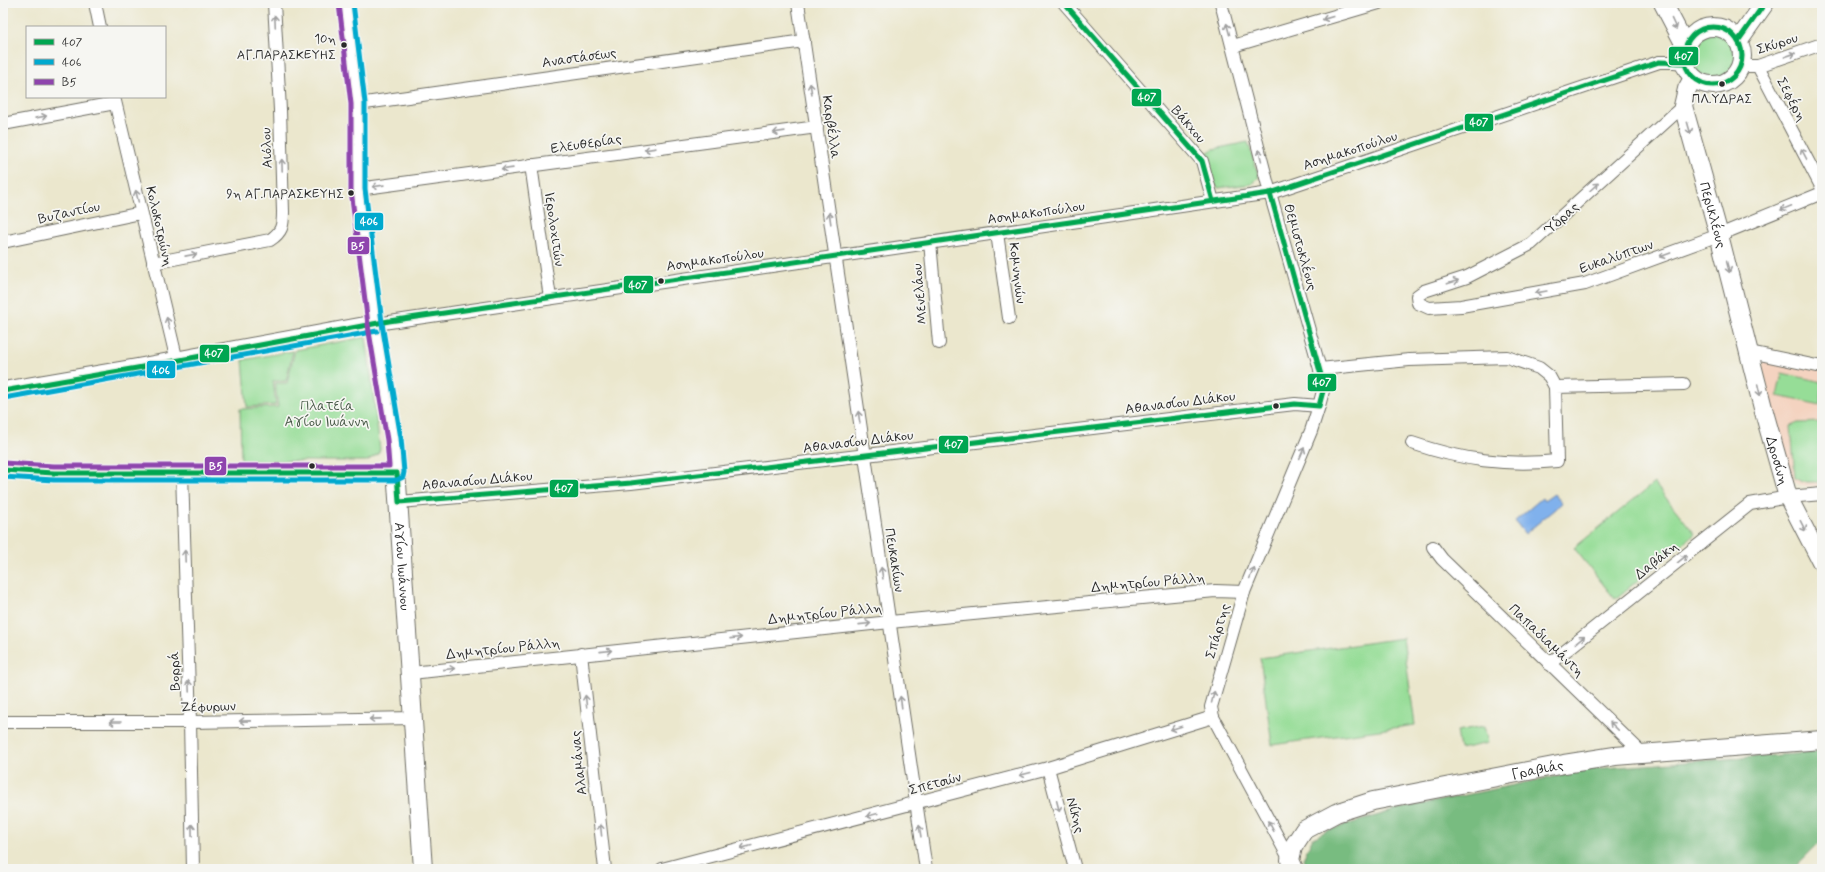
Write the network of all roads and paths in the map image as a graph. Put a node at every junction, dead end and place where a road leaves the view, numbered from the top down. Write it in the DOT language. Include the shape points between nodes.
graph roads {
  1 [pos="95,3"];
  2 [pos="274,3"];
  3 [pos="346,3"];
  4 [pos="798,3"];
  5 [pos="1064,3"];
  6 [pos="1221,3"];
  7 [pos="1379,3"];
  8 [pos="1663,3"];
  9 [pos="1765,3"];
  10 [pos="100,26"];
  11 [pos="804,41"];
  12 [pos="1738,41"];
  13 [pos="1822,44"];
  14 [pos="1685,45"];
  15 [pos="1233,46"];
  16 [pos="1684,63"];
  17 [pos="1749,66"];
  18 [pos="1693,78"];
  19 [pos="115,100"];
  20 [pos="358,104"];
  21 [pos="1683,106"];
  22 [pos="3,124"];
  23 [pos="817,126"];
  24 [pos="531,165"];
  25 [pos="1822,188"];
  26 [pos="358,189"];
  27 [pos="1270,192"];
  28 [pos="1822,193"];
  29 [pos="1213,201"];
  30 [pos="141,212"];
  31 [pos="997,232"];
  32 [pos="1720,235"];
  33 [pos="3,242"];
  34 [pos="930,242"];
  35 [pos="836,256"];
  36 [pos="153,263"];
  37 [pos="1417,296"];
  38 [pos="550,298"];
  39 [pos="1008,318"];
  40 [pos="376,324"];
  41 [pos="939,342"];
  42 [pos="1750,352"];
  43 [pos="177,361"];
  44 [pos="1822,367"];
  45 [pos="1320,369"];
  46 [pos="1684,384"];
  47 [pos="1555,386"];
  48 [pos="3,391"];
  49 [pos="1319,406"];
  50 [pos="1412,443"];
  51 [pos="864,456"];
  52 [pos="3,470"];
  53 [pos="182,473"];
  54 [pos="397,473"];
  55 [pos="1822,494"];
  56 [pos="1788,497"];
  57 [pos="399,502"];
  58 [pos="1433,547"];
  59 [pos="1822,562"];
  60 [pos="1244,592"];
  61 [pos="890,622"];
  62 [pos="581,654"];
  63 [pos="1550,664"];
  64 [pos="410,673"];
  65 [pos="1213,717"];
  66 [pos="414,718"];
  67 [pos="3,722"];
  68 [pos="190,722"];
  69 [pos="1822,740"];
  70 [pos="1642,753"];
  71 [pos="1048,768"];
  72 [pos="915,804"];
  73 [pos="1292,865"];
  74 [pos="192,869"];
  75 [pos="423,869"];
  76 [pos="605,869"];
  77 [pos="662,869"];
  78 [pos="926,869"];
  79 [pos="1075,869"];
  1 -- 10 [label="street"];
  36 -- 2 [label="street, Αιόλου, one-way" via="270,240 278,234 283,224"];
  3 -- 20 [label="street, Αγίου Ιωάννου"];
  4 -- 11 [label="street, Καρβέλλα"];
  5 -- 29 [label="street, Βάκχου" via="1202,162"];
  15 -- 6 [label="street, Θεμιστοκλέους, one-way"];
  7 -- 15 [label="street, one-way"];
  8 -- 14 [label="street, one-way"];
  9 -- 12 [label="street"];
  11 -- 20 [label="street, Αναστάσεως"];
  23 -- 11 [label="street, Καρβέλλα, one-way"];
  12 -- 14 [label="street" via="1731,33 1710,26 1691,36"];
  12 -- 17 [label="street" via="1742,57"];
  17 -- 13 [label="street, Σκύρου, one-way"];
  14 -- 16 [label="street"];
  27 -- 15 [label="street, Θεμιστοκλέους, one-way"];
  16 -- 18 [label="street"];
  16 -- 27 [label="street, Ασημακοπούλου" via="1659,62"];
  17 -- 18 [label="street" via="1716,86 1700,83"];
  25 -- 17 [label="street, Σεφέρη, one-way"];
  18 -- 21 [label="street"];
  22 -- 19 [label="street, one-way"];
  30 -- 19 [label="street, Κολοκοτρώνη, one-way"];
  20 -- 26 [label="street, Αγίου Ιωάννου"];
  21 -- 32 [label="street, Περικλέους, one-way"];
  37 -- 21 [label="street, Ύδρας, one-way" via="1424,291 1467,277 1532,244"];
  23 -- 24 [label="street, Ελευθερίας, one-way"];
  35 -- 23 [label="street, Καρβέλλα, one-way"];
  24 -- 26 [label="street, Ελευθερίας, one-way"];
  24 -- 38 [label="street, Ιερολοχιτών"];
  26 -- 40 [label="street, Αγίου Ιωάννου"];
  27 -- 29 [label="street, Ασημακοπούλου"];
  27 -- 45 [label="street, Θεμιστοκλέους"];
  28 -- 32 [label="street, Ευκαλύπτων, one-way"];
  29 -- 31 [label="street, Ασημακοπούλου"];
  30 -- 33 [label="street, Βυζαντίου"];
  30 -- 36 [label="street, Κολοκοτρώνη"];
  31 -- 34 [label="street, Ασημακοπούλου"];
  31 -- 39 [label="street, Κομνηνών"];
  32 -- 37 [label="street, Ευκαλύπτων, one-way" via="1585,284 1461,306 1429,308 1418,303"];
  32 -- 42 [label="street, Περικλέους, one-way"];
  34 -- 35 [label="street, Ασημακοπούλου"];
  34 -- 41 [label="street, Μενελάου"];
  35 -- 38 [label="street, Ασημακοπούλου"];
  51 -- 35 [label="street, Πευκακίων, one-way"];
  43 -- 36 [label="street, Κολοκοτρώνη, one-way"];
  38 -- 40 [label="street, Ασημακοπούλου"];
  40 -- 43 [label="street"];
  40 -- 54 [label="street, Αγίου Ιωάννου"];
  42 -- 44 [label="street"];
  42 -- 56 [label="street, Δροσίνη, one-way"];
  43 -- 48 [label="street"];
  45 -- 47 [label="street" via="1409,360 1507,357 1539,368 1549,376"];
  45 -- 49 [label="street, Θεμιστοκλέους" via="1323,391"];
  46 -- 47 [label="street"];
  47 -- 50 [label="street" via="1557,461 1529,464 1478,460"];
  49 -- 51 [label="street, Αθανασίου Διάκου" via="1295,404"];
  60 -- 49 [label="street, Σπάρτης, one-way"];
  51 -- 57 [label="street, Αθανασίου Διάκου" via="631,483"];
  61 -- 51 [label="street, Πευκακίων, one-way"];
  52 -- 53 [label="street" via="54,473"];
  53 -- 54 [label="street"];
  68 -- 53 [label="street, Βορρά, one-way"];
  54 -- 57 [label="street, Αγίου Ιωάννου"];
  55 -- 56 [label="street, Δαβάκη"];
  56 -- 59 [label="street, Δροσίνη, one-way"];
  63 -- 56 [label="street, Δαβάκη, one-way" via="1750,504"];
  57 -- 64 [label="street, Αγίου Ιωάννου"];
  58 -- 63 [label="street, Παπαδιαμάντη" via="1442,559"];
  60 -- 61 [label="street, Δημητρίου Ράλλη" via="1215,591"];
  65 -- 60 [label="street, Σπάρτης, one-way" via="1212,700"];
  62 -- 61 [label="street, Δημητρίου Ράλλη, one-way"];
  72 -- 61 [label="street, Πευκακίων, one-way"];
  64 -- 62 [label="street, Δημητρίου Ράλλη, one-way"];
  76 -- 62 [label="street, Αλαμάνας, one-way"];
  70 -- 63 [label="street, Παπαδιαμάντη, one-way"];
  64 -- 66 [label="street, Αγίου Ιωάννου"];
  65 -- 71 [label="street, Σπετσών, one-way"];
  73 -- 65 [label="street, Σπάρτης, one-way"];
  66 -- 68 [label="street, Ζέφυρων, one-way"];
  66 -- 75 [label="street, Αγίου Ιωάννου"];
  68 -- 67 [label="street, Ζέφυρων, one-way"];
  74 -- 68 [label="street, Βορρά, one-way"];
  69 -- 70 [label="street, Γραβιάς"];
  70 -- 73 [label="street, Γραβιάς" via="1564,764 1373,801 1336,813 1304,830 1293,847"];
  71 -- 72 [label="street, Σπετσών, one-way"];
  71 -- 79 [label="street, Νίκης, one-way"];
  72 -- 77 [label="street, Σπετσών, one-way"];
  78 -- 72 [label="street, Πευκακίων, one-way"];
}
